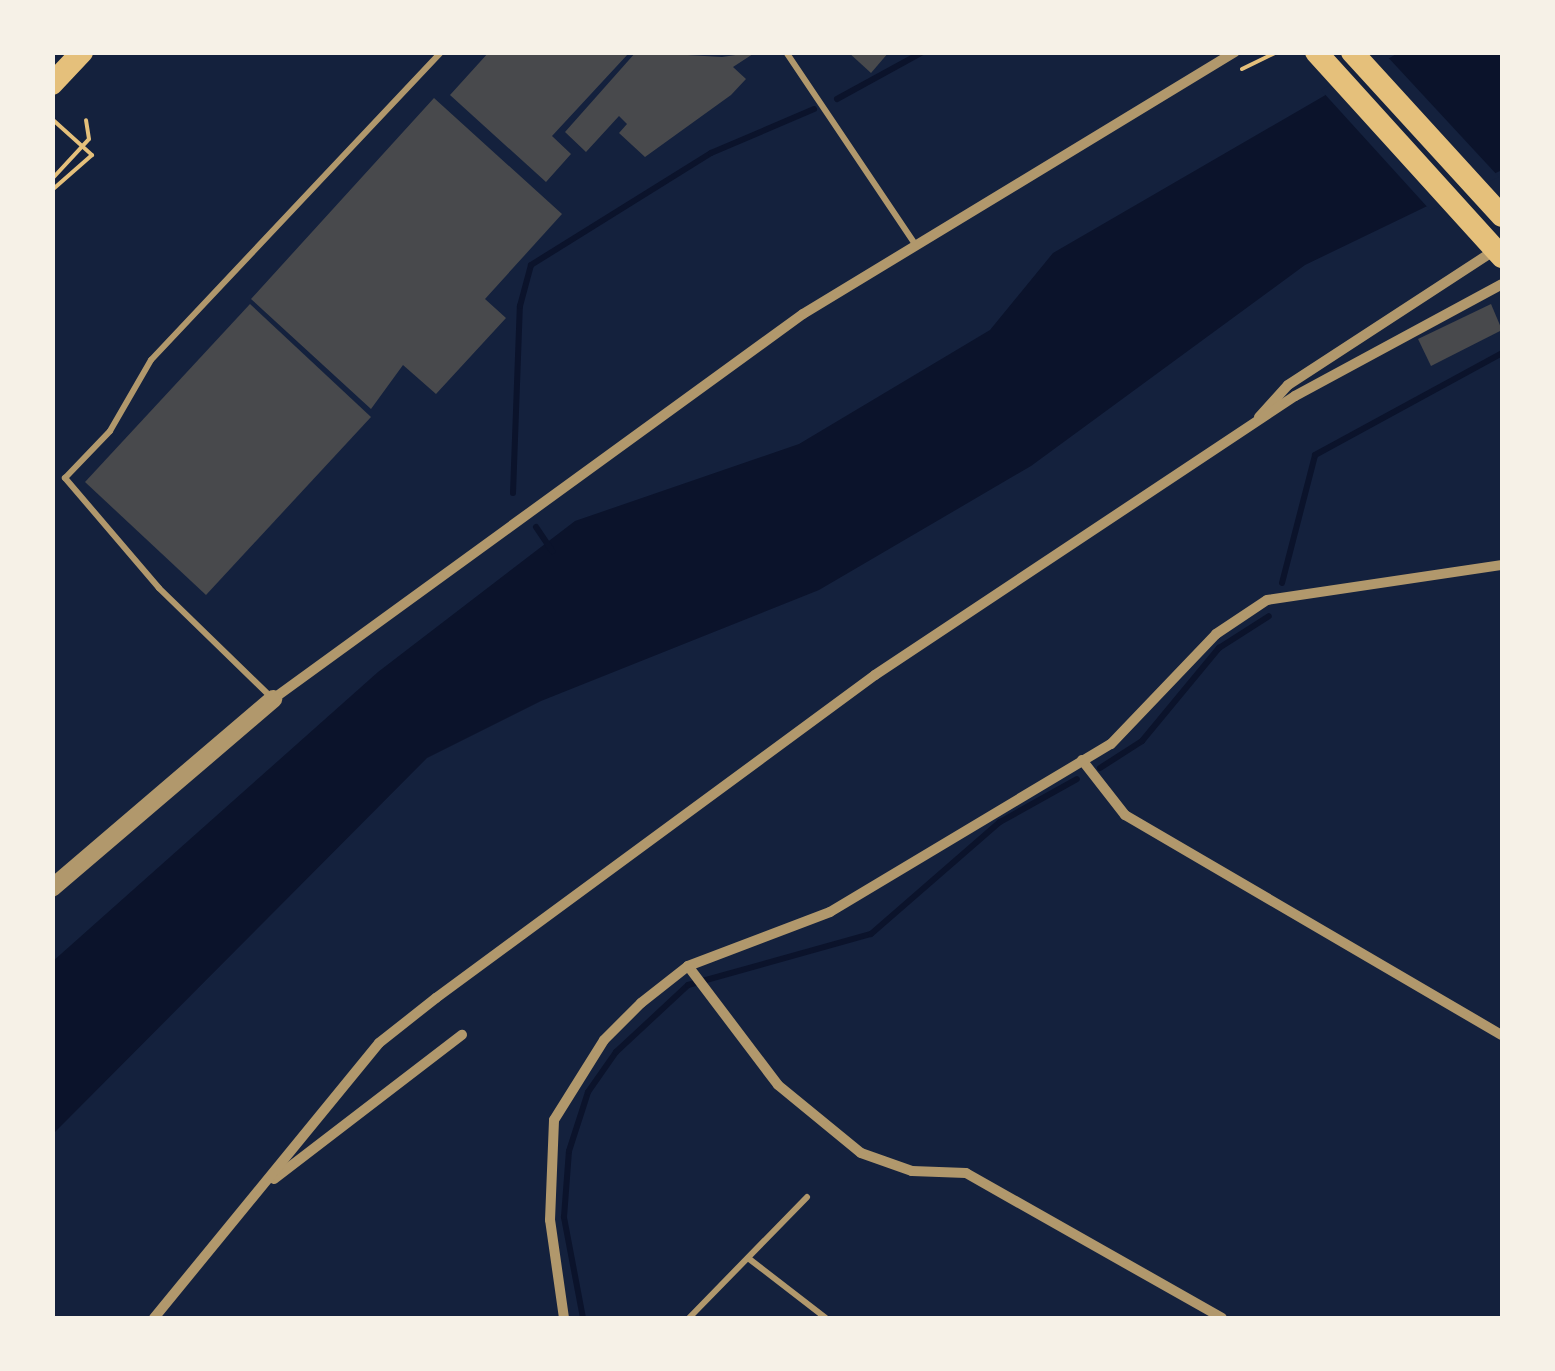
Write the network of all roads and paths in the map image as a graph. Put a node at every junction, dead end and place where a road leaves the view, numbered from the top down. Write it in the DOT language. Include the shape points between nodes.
graph roads {
  1 [pos="82,52"];
  2 [pos="441,52"];
  3 [pos="786,52"];
  4 [pos="1235,52"];
  5 [pos="1316,52"];
  6 [pos="1352,52"];
  7 [pos="52,84"];
  8 [pos="52,119"];
  9 [pos="86,120"];
  10 [pos="52,180"];
  11 [pos="52,190"];
  12 [pos="1502,216"];
  13 [pos="915,244"];
  14 [pos="1502,246"];
  15 [pos="1502,257"];
  16 [pos="1502,284"];
  17 [pos="1240,436"];
  18 [pos="1502,566"];
  19 [pos="273,698"];
  20 [pos="1082,760"];
  21 [pos="52,888"];
  22 [pos="688,966"];
  23 [pos="1502,1035"];
  24 [pos="462,1036"];
  25 [pos="274,1179"];
  26 [pos="807,1197"];
  27 [pos="748,1258"];
  28 [pos="154,1318"];
  29 [pos="564,1318"];
  30 [pos="689,1318"];
  31 [pos="826,1318"];
  32 [pos="1222,1318"];
  1 -- 7 [label="highway"];
  2 -- 19 [label="lane" via="151,360 110,431 65,478 159,588"];
  3 -- 13 [label="lane"];
  4 -- 13 [label="street"];
  5 -- 15 [label="highway"];
  6 -- 12 [label="highway"];
  8 -- 11 [label="path" via="92,155"];
  9 -- 10 [label="path" via="89,139"];
  13 -- 19 [label="street" via="534,502"];
  14 -- 17 [label="street" via="1288,385"];
  16 -- 17 [label="street" via="1394,335"];
  17 -- 25 [label="street" via="875,676 436,998 379,1043"];
  18 -- 20 [label="street" via="1268,600 1216,634 1123,732"];
  19 -- 21 [label="street"];
  20 -- 22 [label="street" via="830,912"];
  20 -- 23 [label="street" via="1126,815"];
  22 -- 29 [label="street" via="604,1040 554,1120 550,1220"];
  22 -- 32 [label="street" via="778,1085 861,1153 912,1171 966,1173"];
  24 -- 25 [label="street"];
  25 -- 28 [label="street"];
  26 -- 27 [label="lane"];
  27 -- 30 [label="lane"];
  27 -- 31 [label="lane"];
}
